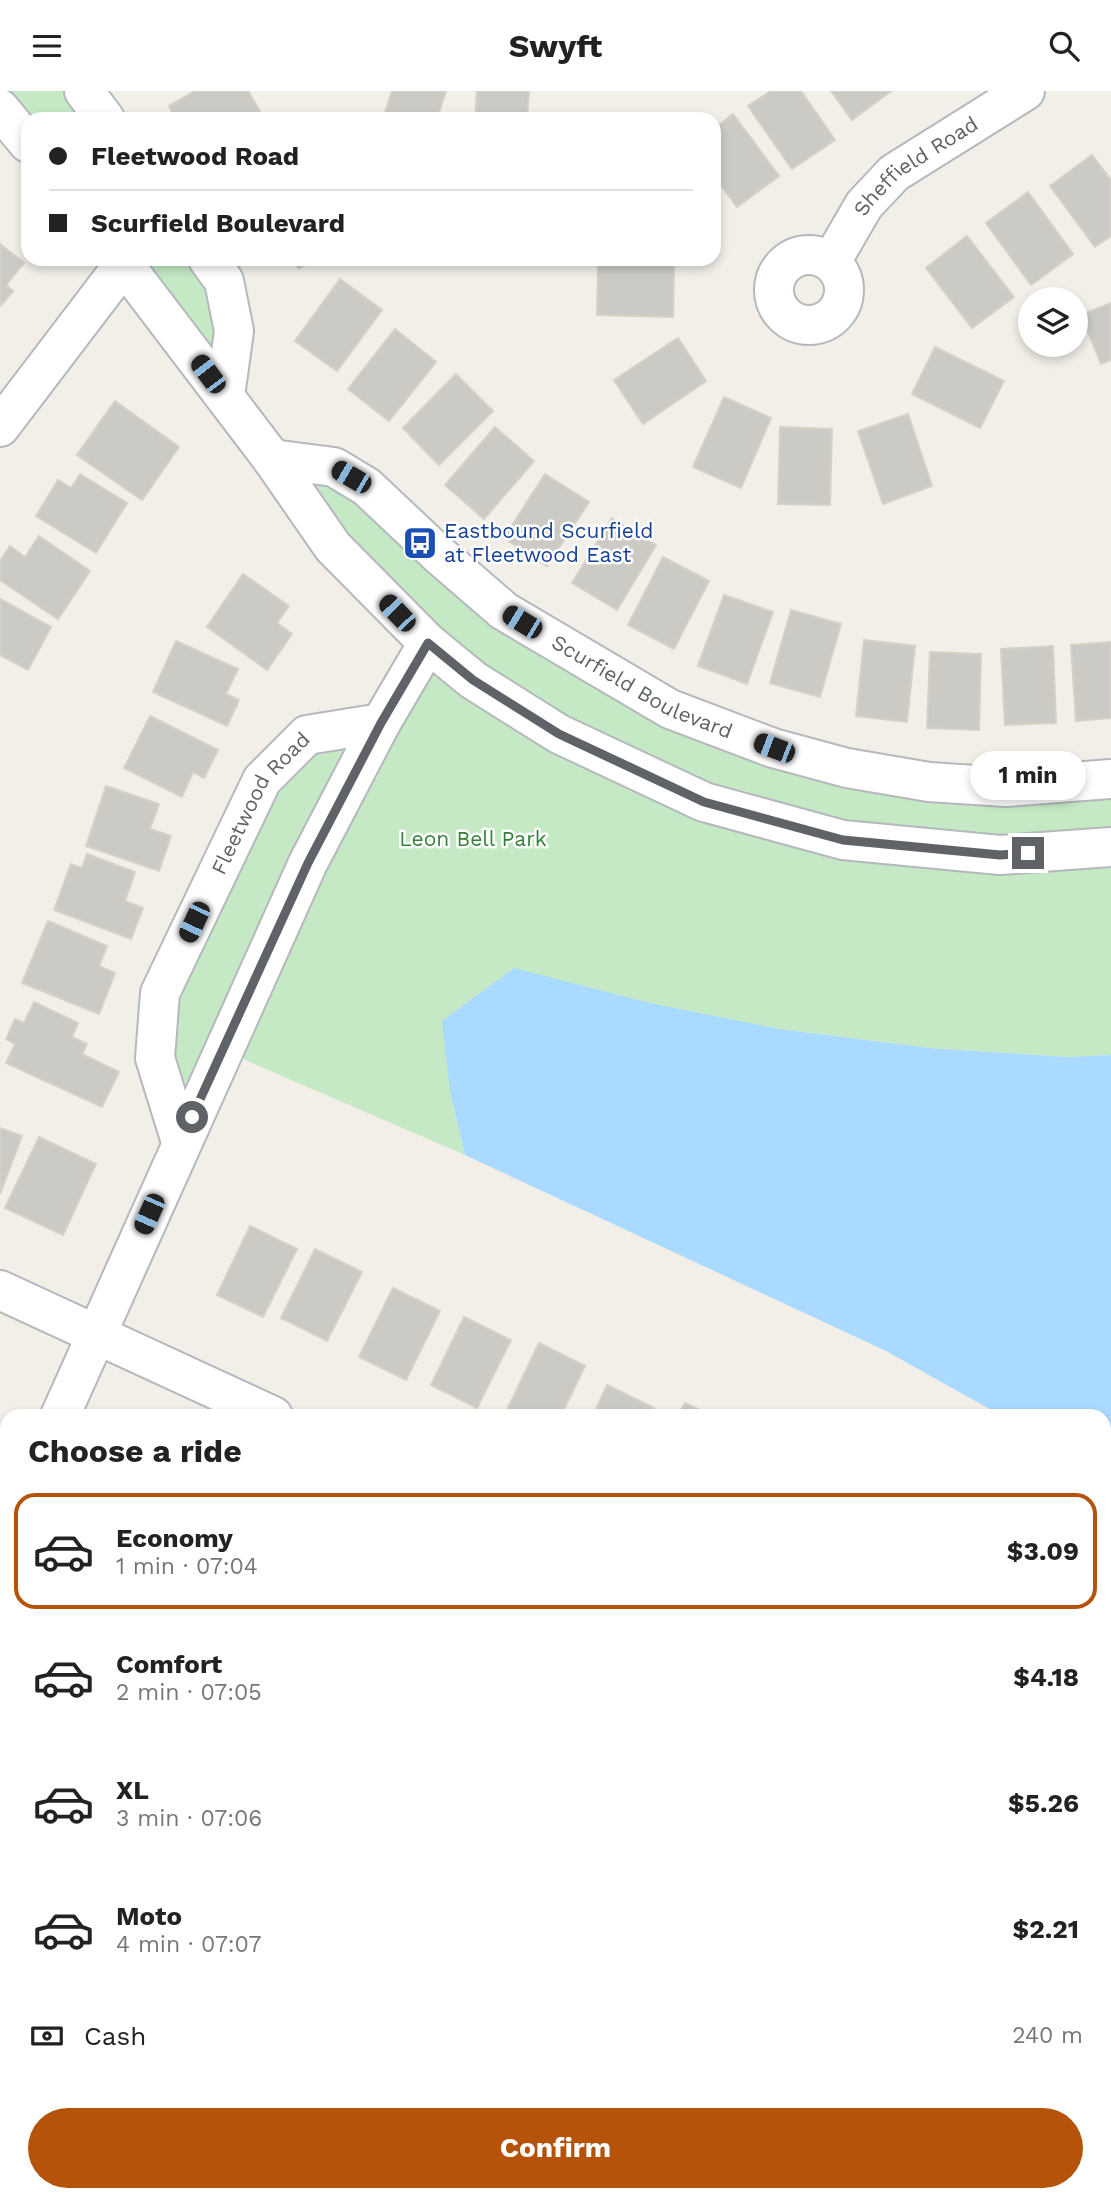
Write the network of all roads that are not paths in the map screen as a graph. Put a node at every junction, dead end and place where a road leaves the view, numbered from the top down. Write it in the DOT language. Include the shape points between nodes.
graph roads {
  1 [pos="84,91"];
  2 [pos="1025,91"];
  3 [pos="100,112"];
  4 [pos="831,262"];
  5 [pos="118,266"];
  6 [pos="126,266"];
  7 [pos="213,266"];
  8 [pos="225,396"];
  9 [pos="0,427"];
  10 [pos="272,459"];
  11 [pos="428,643"];
  12 [pos="381,723"];
  13 [pos="1111,779"];
  14 [pos="1111,847"];
  15 [pos="181,1142"];
  16 [pos="0,1290"];
  17 [pos="96,1334"];
  18 [pos="63,1409"];
  19 [pos="258,1409"];
  1 -- 3 [label="street"];
  2 -- 4 [label="street, Sheffield Road" via="894,173 864,205"];
  5 -- 9 [label="street"];
  6 -- 8 [label="street"];
  7 -- 8 [label="street" via="224,281 234,331"];
  8 -- 10 [label="street"];
  10 -- 11 [label="street" via="333,547"];
  10 -- 13 [label="street, Scurfield Boulevard" via="334,467 368,487 504,611 670,709 774,748 848,768 929,782 1006,787"];
  11 -- 12 [label="street"];
  11 -- 14 [label="street" via="473,680 559,734 704,802 843,840 1000,855"];
  12 -- 15 [label="street" via="308,863"];
  12 -- 15 [label="street, Fleetwood Road" via="307,735 262,780 160,993 155,1058"];
  15 -- 17 [label="street"];
  16 -- 17 [label="street"];
  17 -- 18 [label="street"];
  17 -- 19 [label="street"];
}
